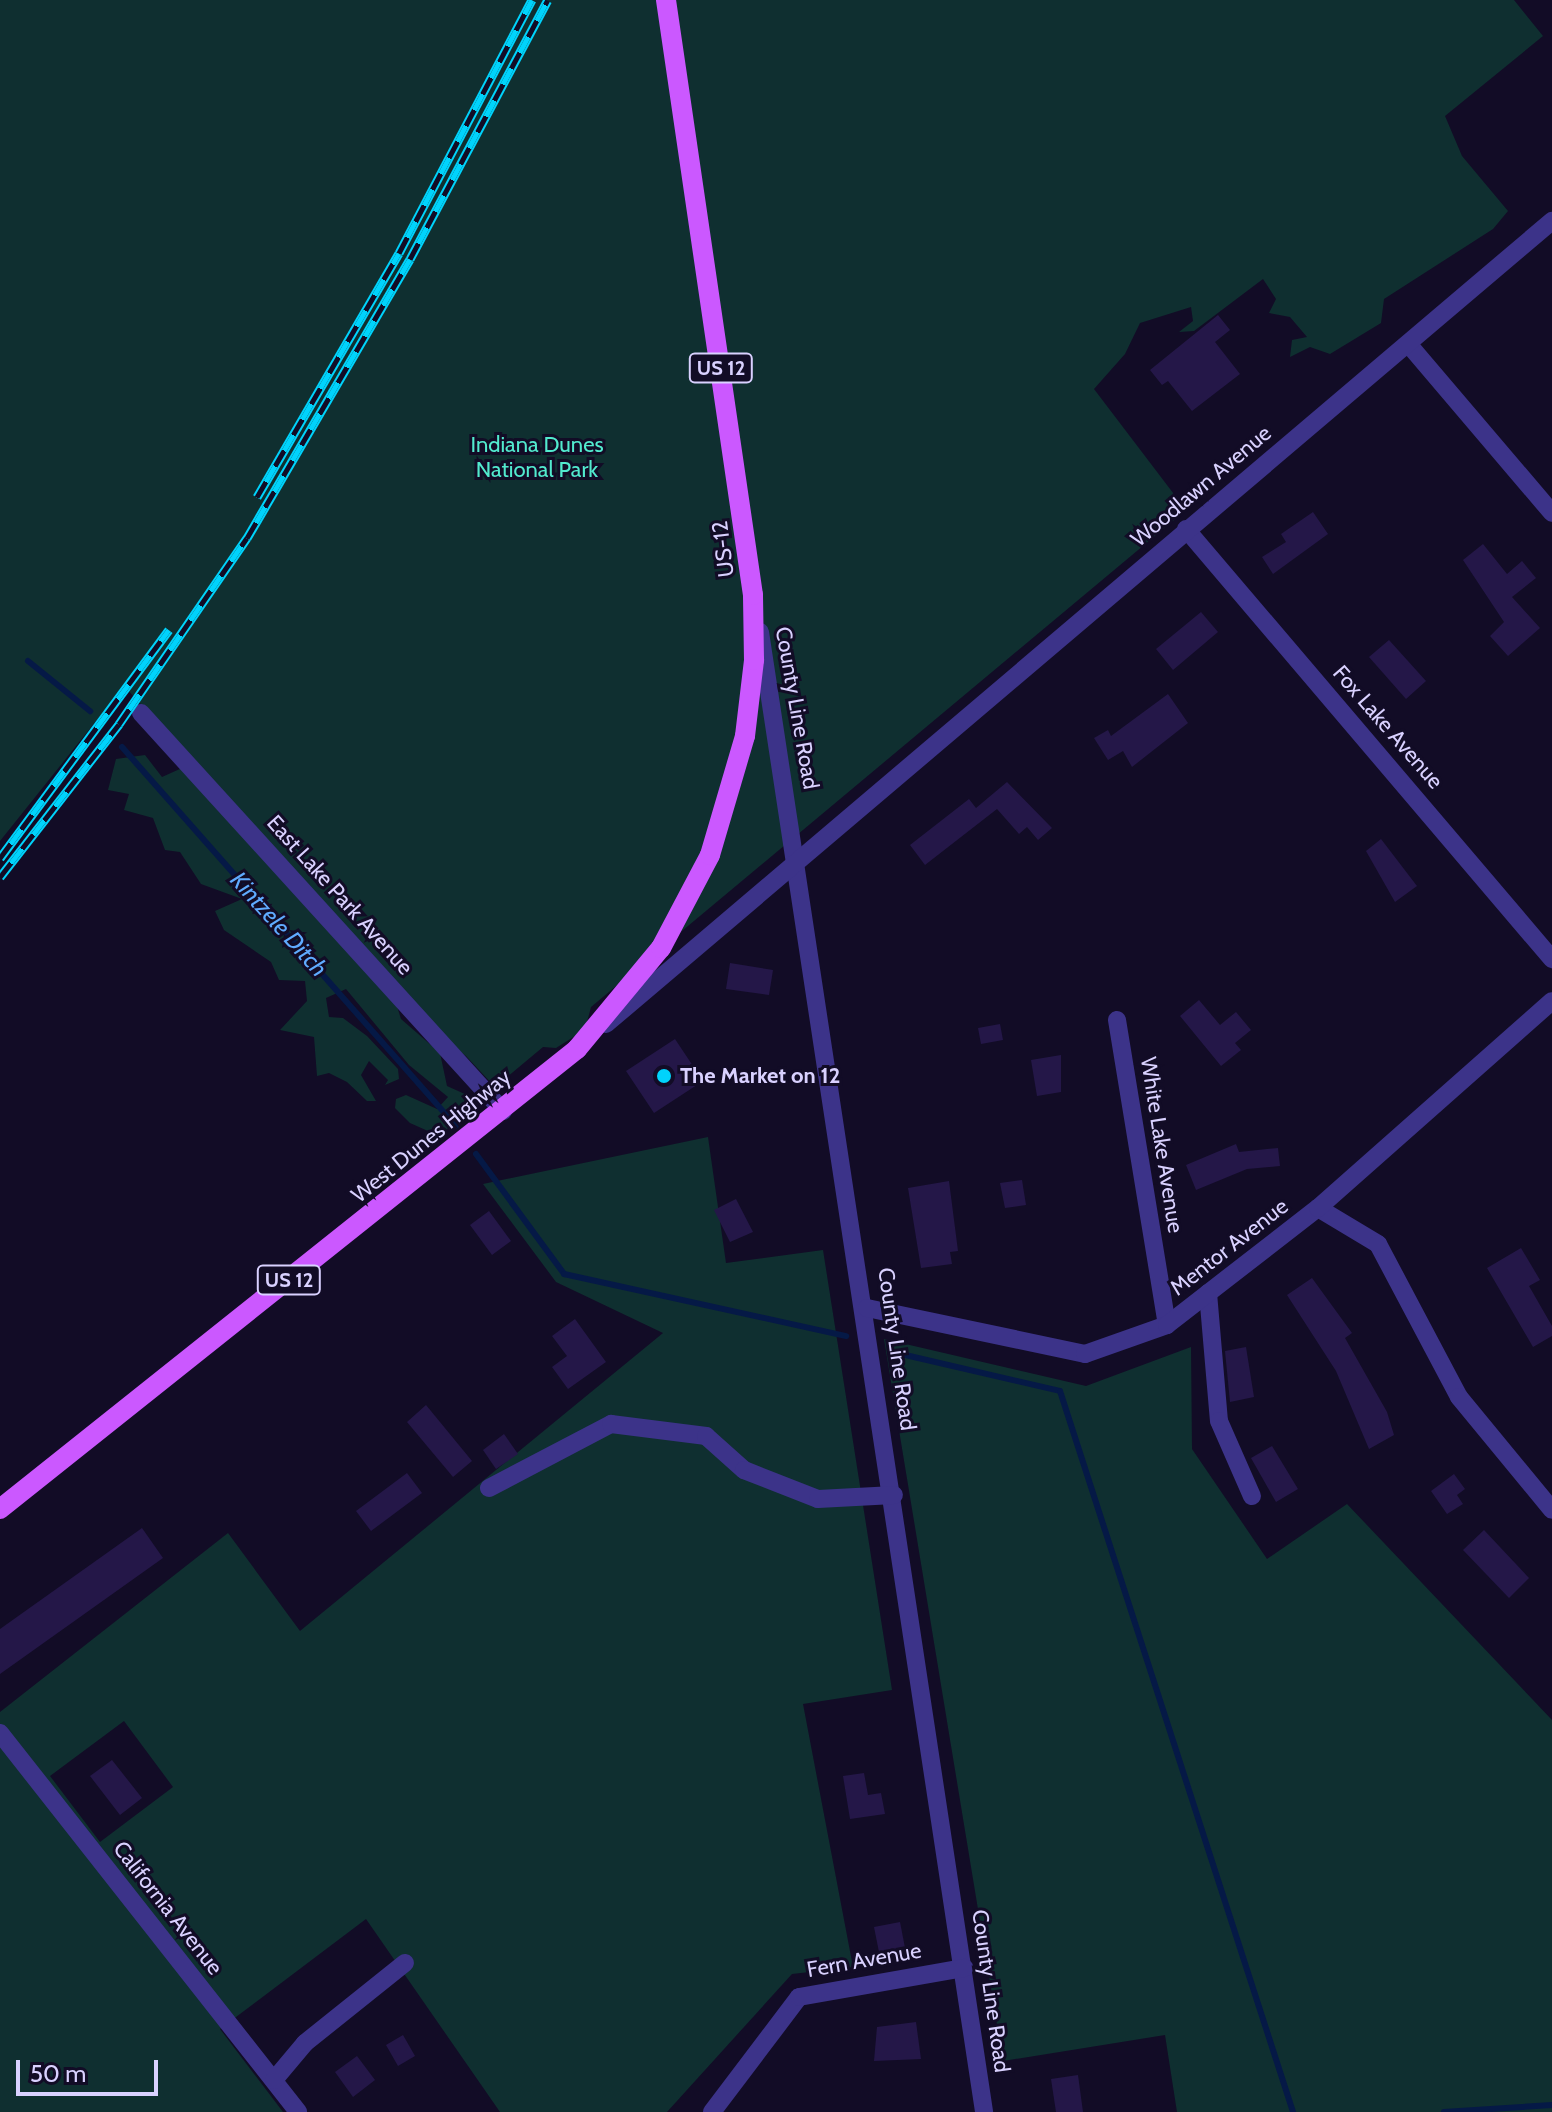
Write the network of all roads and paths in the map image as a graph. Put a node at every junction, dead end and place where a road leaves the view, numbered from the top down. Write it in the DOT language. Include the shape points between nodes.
graph roads {
  1 [pos="666,0"];
  2 [pos="1552,221"];
  3 [pos="1410,346"];
  4 [pos="1552,513"];
  5 [pos="1186,529"];
  6 [pos="753,595"];
  7 [pos="141,713"];
  8 [pos="880,788"];
  9 [pos="799,860"];
  10 [pos="1552,959"];
  11 [pos="1552,1001"];
  12 [pos="1117,1020"];
  13 [pos="577,1049"];
  14 [pos="503,1111"];
  15 [pos="1318,1208"];
  16 [pos="1208,1293"];
  17 [pos="867,1308"];
  18 [pos="1167,1325"];
  19 [pos="489,1488"];
  20 [pos="894,1495"];
  21 [pos="1252,1496"];
  22 [pos="0,1509"];
  23 [pos="1552,1510"];
  24 [pos="0,1733"];
  25 [pos="405,1963"];
  26 [pos="964,1968"];
  27 [pos="274,2080"];
  28 [pos="298,2112"];
  29 [pos="712,2112"];
  30 [pos="984,2112"];
  1 -- 6 [label="main road, US-12 / US 12"];
  2 -- 3 [label="street, Woodlawn Avenue"];
  3 -- 4 [label="street"];
  3 -- 5 [label="street, Woodlawn Avenue"];
  5 -- 8 [label="street, Woodlawn Avenue"];
  5 -- 10 [label="street, Fox Lake Avenue"];
  6 -- 9 [label="street, County Line Road"];
  6 -- 13 [label="main road, US-12 / US 12" via="750,699 721,826 661,948"];
  7 -- 14 [label="street, East Lake Park Avenue"];
  8 -- 9 [label="street, West Dunes Highway"];
  9 -- 13 [label="street, West Dunes Highway"];
  9 -- 17 [label="street, County Line Road"];
  11 -- 15 [label="street, Mentor Avenue"];
  12 -- 18 [label="street, White Lake Avenue"];
  13 -- 14 [label="main road, West Dunes Highway / US 12"];
  14 -- 22 [label="main road, West Dunes Highway / US 12"];
  15 -- 16 [label="street, Mentor Avenue"];
  15 -- 23 [label="street" via="1378,1244 1459,1397"];
  16 -- 18 [label="street, Mentor Avenue"];
  16 -- 21 [label="street" via="1219,1421"];
  17 -- 18 [label="street, Mentor Avenue" via="1085,1354"];
  17 -- 20 [label="street, County Line Road"];
  19 -- 20 [label="street" via="611,1424 706,1436 744,1470 818,1499"];
  20 -- 26 [label="street, County Line Road"];
  24 -- 27 [label="street, California Avenue"];
  25 -- 27 [label="street" via="305,2043"];
  26 -- 29 [label="street, Fern Avenue" via="820,1989 799,1997"];
  26 -- 30 [label="street, County Line Road"];
  27 -- 28 [label="street, California Avenue"];
}
